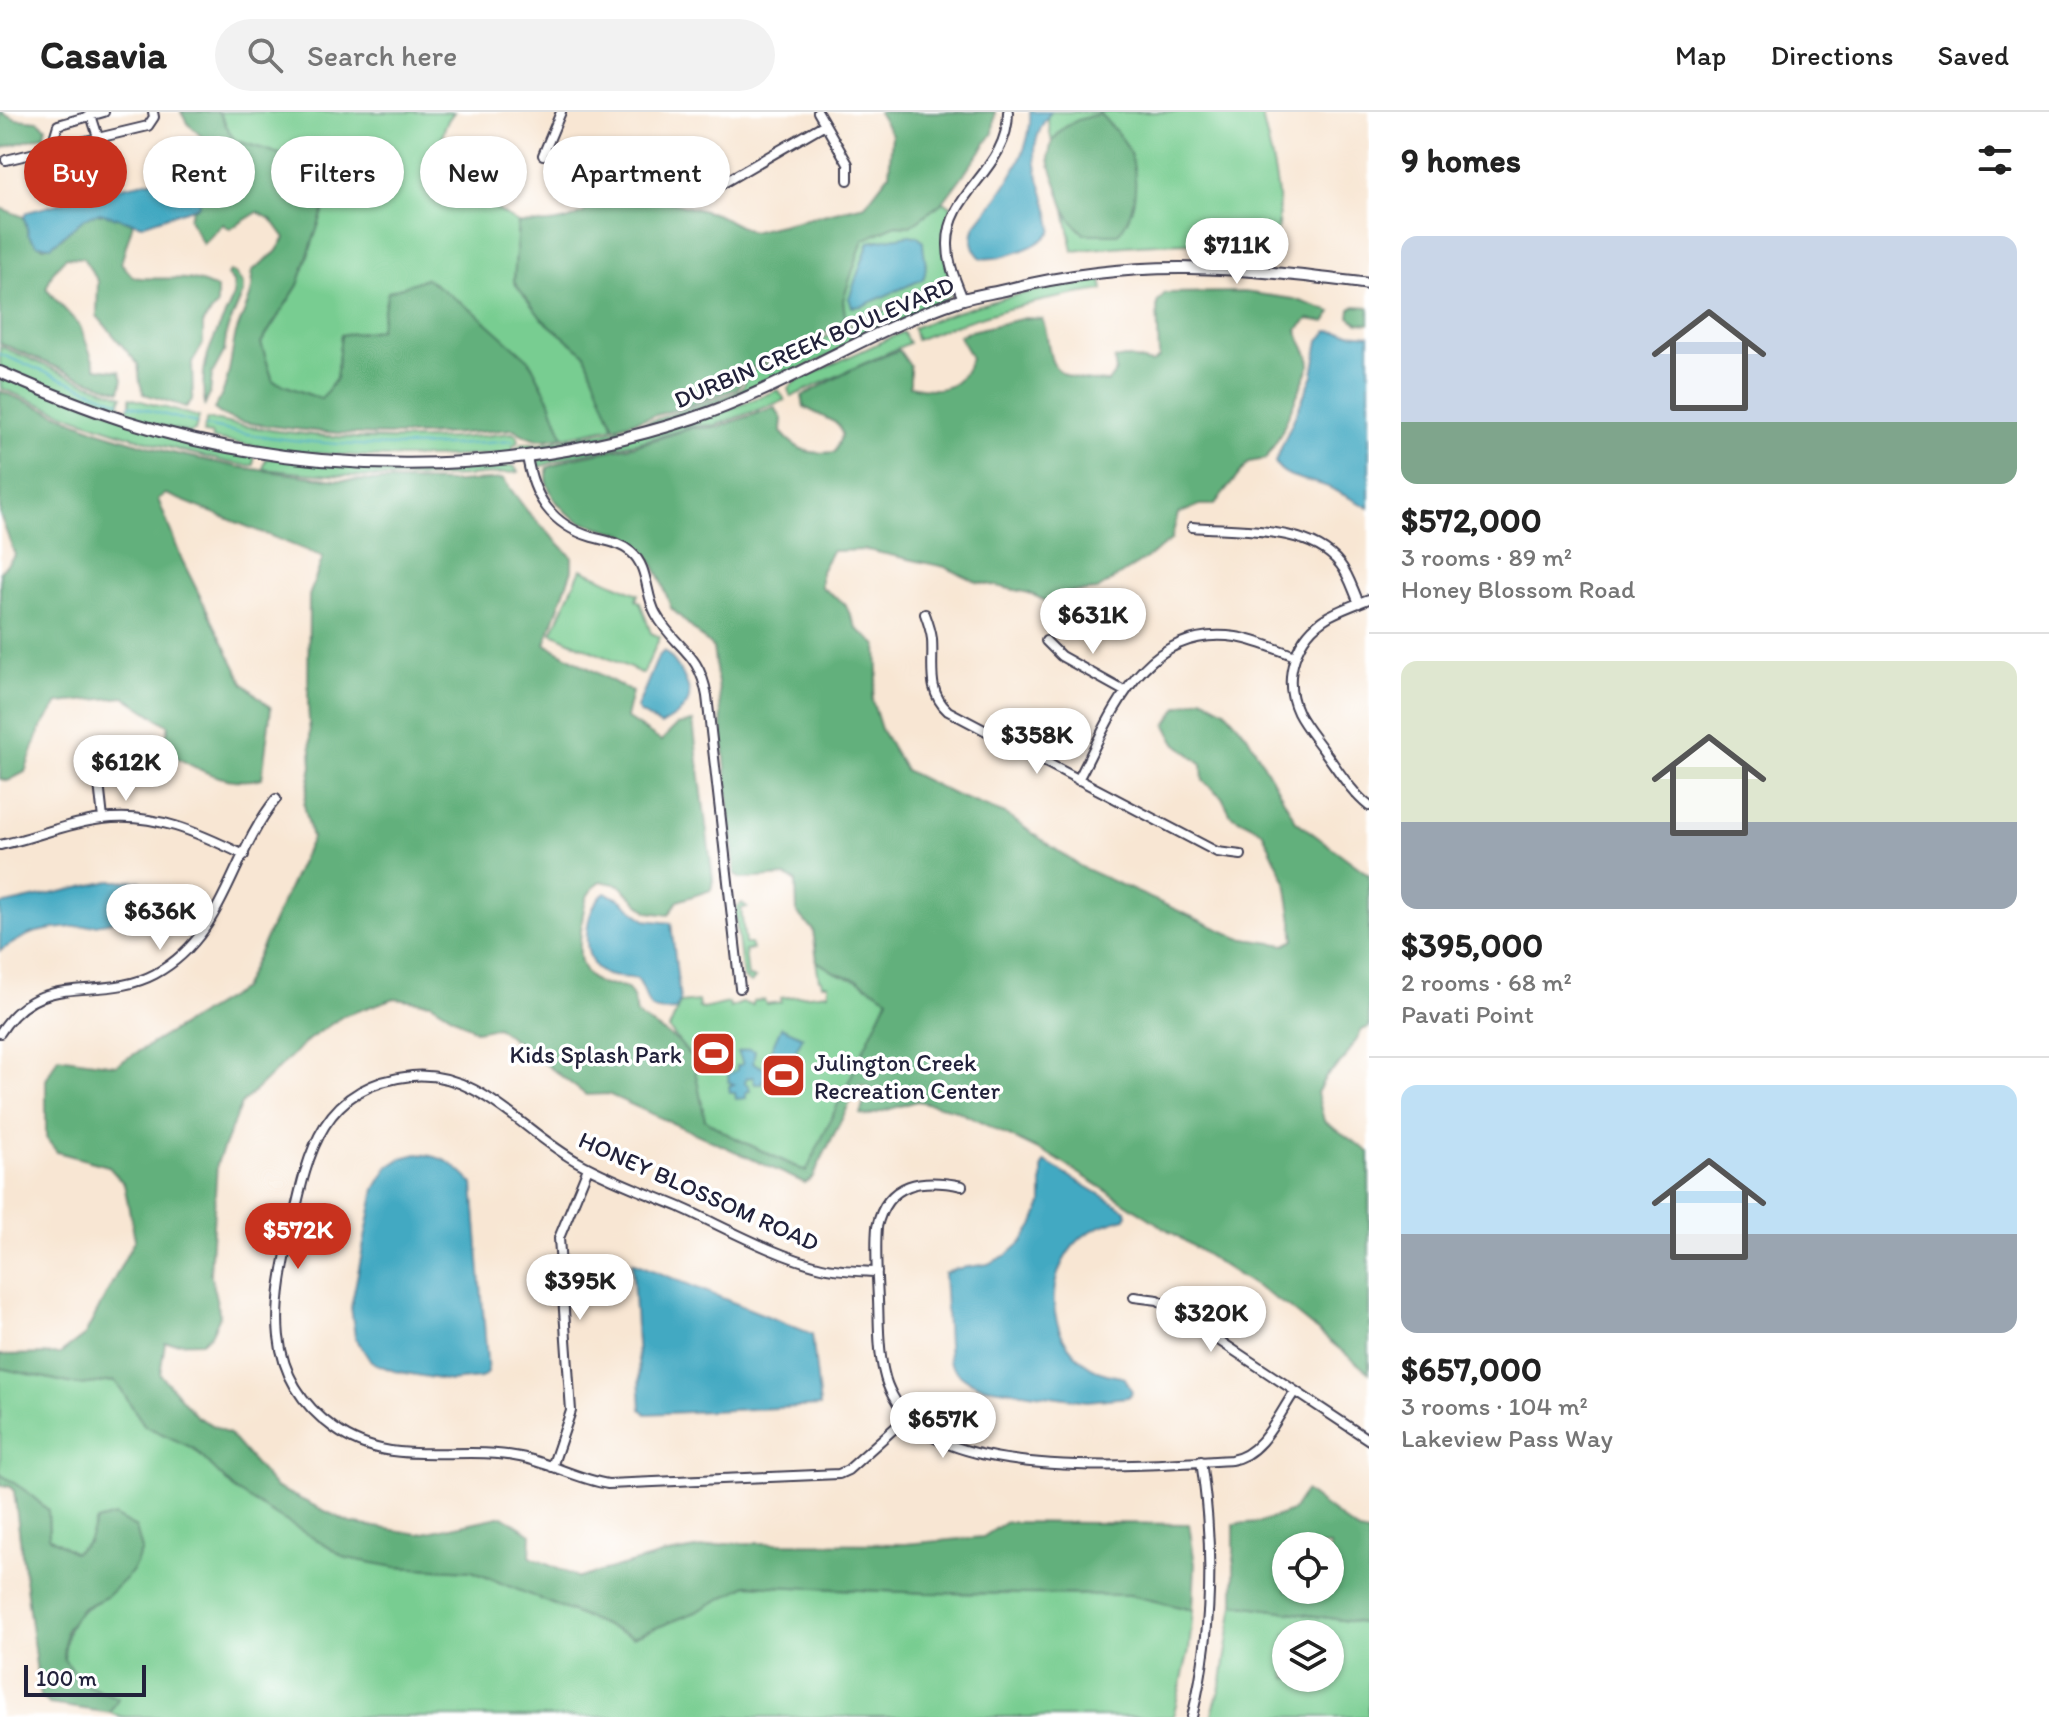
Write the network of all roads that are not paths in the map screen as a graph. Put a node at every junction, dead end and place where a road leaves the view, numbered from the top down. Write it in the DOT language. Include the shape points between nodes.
graph roads {
  1 [pos="104,112"];
  2 [pos="153,112"];
  3 [pos="561,112"];
  4 [pos="818,112"];
  5 [pos="1008,112"];
  6 [pos="91,114"];
  7 [pos="825,124"];
  8 [pos="55,136"];
  9 [pos="98,136"];
  10 [pos="103,136"];
  11 [pos="551,136"];
  12 [pos="24,155"];
  13 [pos="6,160"];
  14 [pos="730,179"];
  15 [pos="848,180"];
  16 [pos="1369,284"];
  17 [pos="963,299"];
  18 [pos="0,372"];
  19 [pos="527,456"];
  20 [pos="1192,527"];
  21 [pos="1369,599"];
  22 [pos="1359,603"];
  23 [pos="925,614"];
  24 [pos="1046,641"];
  25 [pos="1295,656"];
  26 [pos="1124,691"];
  27 [pos="98,774"];
  28 [pos="1078,780"];
  29 [pos="276,799"];
  30 [pos="1369,806"];
  31 [pos="103,819"];
  32 [pos="0,845"];
  33 [pos="244,855"];
  34 [pos="1241,855"];
  35 [pos="740,988"];
  36 [pos="0,1033"];
  37 [pos="588,1168"];
  38 [pos="962,1186"];
  39 [pos="877,1272"];
  40 [pos="1134,1297"];
  41 [pos="1295,1391"];
  42 [pos="907,1417"];
  43 [pos="1369,1440"];
  44 [pos="1201,1461"];
  45 [pos="552,1467"];
  46 [pos="1192,1717"];
  1 -- 6 [label="street"];
  2 -- 10 [label="street" via="148,126"];
  3 -- 11 [label="street"];
  4 -- 7 [label="street"];
  5 -- 17 [label="street" via="1000,149 958,206 949,229 948,255"];
  6 -- 8 [label="street" via="58,125"];
  6 -- 9 [label="street"];
  7 -- 14 [label="street"];
  7 -- 15 [label="street" via="848,164"];
  12 -- 13 [label="street"];
  16 -- 17 [label="street, DURBIN CREEK BOULEVARD" via="1273,271 1175,266 1067,276"];
  17 -- 19 [label="street, DURBIN CREEK BOULEVARD" via="720,409 620,439"];
  18 -- 19 [label="street, DURBIN CREEK BOULEVARD" via="128,422 256,452 378,463"];
  19 -- 35 [label="street" via="536,492 554,518 580,533 620,544 636,556 656,616 690,653 702,675"];
  20 -- 22 [label="street" via="1311,541 1340,564"];
  21 -- 22 [label="street"];
  22 -- 25 [label="street" via="1318,624"];
  23 -- 28 [label="street" via="932,636 933,690 941,705"];
  24 -- 26 [label="street" via="1061,656"];
  25 -- 26 [label="street" via="1236,637 1194,639 1152,659"];
  25 -- 30 [label="street" via="1291,685 1298,714"];
  26 -- 28 [label="street"];
  27 -- 31 [label="street"];
  28 -- 34 [label="street" via="1217,852"];
  29 -- 33 [label="street"];
  31 -- 32 [label="street"];
  31 -- 33 [label="street" via="163,822"];
  33 -- 36 [label="street" via="198,940 168,966 131,983 39,997"];
  37 -- 39 [label="street, HONEY BLOSSOM ROAD" via="802,1261"];
  37 -- 45 [label="street" via="559,1238 571,1411"];
  37 -- 45 [label="street, HONEY BLOSSOM ROAD" via="469,1086 415,1076 373,1086 327,1121 310,1150 278,1296 277,1330 288,1370 305,1401 333,1428 385,1451 502,1455"];
  38 -- 39 [label="street" via="926,1180 900,1191 880,1216"];
  39 -- 42 [label="street" via="884,1375"];
  40 -- 41 [label="street" via="1158,1300"];
  41 -- 43 [label="street"];
  41 -- 44 [label="street" via="1251,1452"];
  42 -- 44 [label="street" via="941,1442 963,1450 1063,1466"];
  42 -- 45 [label="street, HONEY BLOSSOM ROAD" via="848,1470 830,1476 608,1484"];
  44 -- 46 [label="street" via="1211,1566 1208,1627"];
}
